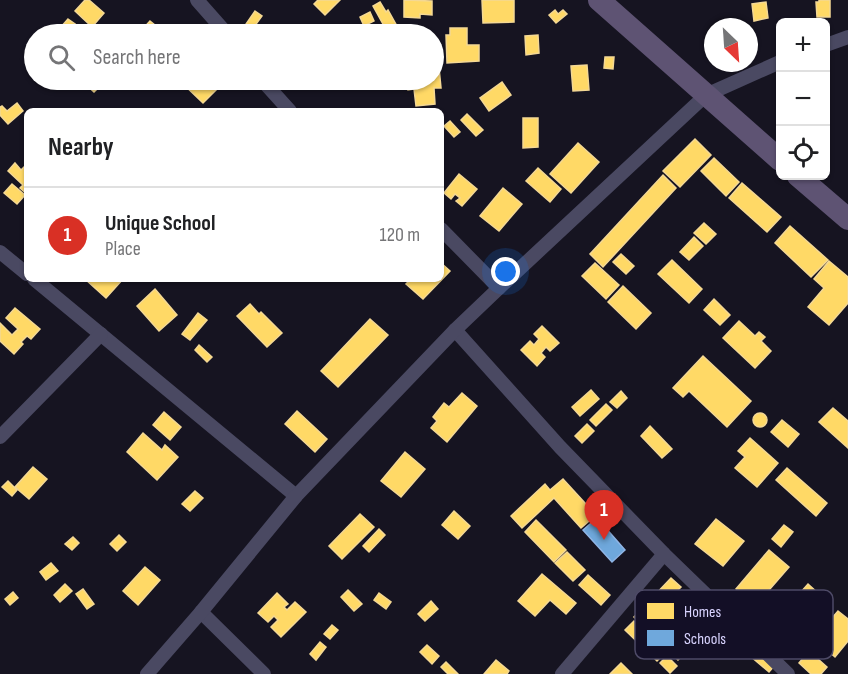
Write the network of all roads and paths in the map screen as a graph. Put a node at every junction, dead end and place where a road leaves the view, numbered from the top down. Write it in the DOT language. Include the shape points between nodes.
graph roads {
  1 [pos="197,0"];
  2 [pos="606,2"];
  3 [pos="217,24"];
  4 [pos="848,38"];
  5 [pos="830,43"];
  6 [pos="776,64"];
  7 [pos="271,90"];
  8 [pos="706,95"];
  9 [pos="287,108"];
  10 [pos="776,156"];
  11 [pos="803,180"];
  12 [pos="848,219"];
  13 [pos="444,232"];
  14 [pos="0,252"];
  15 [pos="24,272"];
  16 [pos="38,282"];
  17 [pos="499,288"];
  18 [pos="455,330"];
  19 [pos="101,334"];
  20 [pos="0,437"];
  21 [pos="296,496"];
  22 [pos="664,554"];
  23 [pos="701,590"];
  24 [pos="201,612"];
  25 [pos="772,659"];
  26 [pos="147,674"];
  27 [pos="264,674"];
  28 [pos="562,674"];
  29 [pos="788,674"];
  1 -- 3 [label="street"];
  2 -- 8 [label="main road"];
  4 -- 5 [label="street"];
  6 -- 8 [label="street"];
  7 -- 9 [label="street"];
  8 -- 10 [label="main road"];
  8 -- 17 [label="street"];
  11 -- 12 [label="main road"];
  13 -- 17 [label="street"];
  14 -- 15 [label="street"];
  16 -- 19 [label="street"];
  17 -- 18 [label="street"];
  18 -- 21 [label="street"];
  18 -- 22 [label="street" via="560,447"];
  19 -- 20 [label="street"];
  19 -- 21 [label="street"];
  21 -- 24 [label="street"];
  22 -- 23 [label="street"];
  22 -- 28 [label="street"];
  24 -- 26 [label="street"];
  24 -- 27 [label="street"];
  25 -- 29 [label="street"];
}
